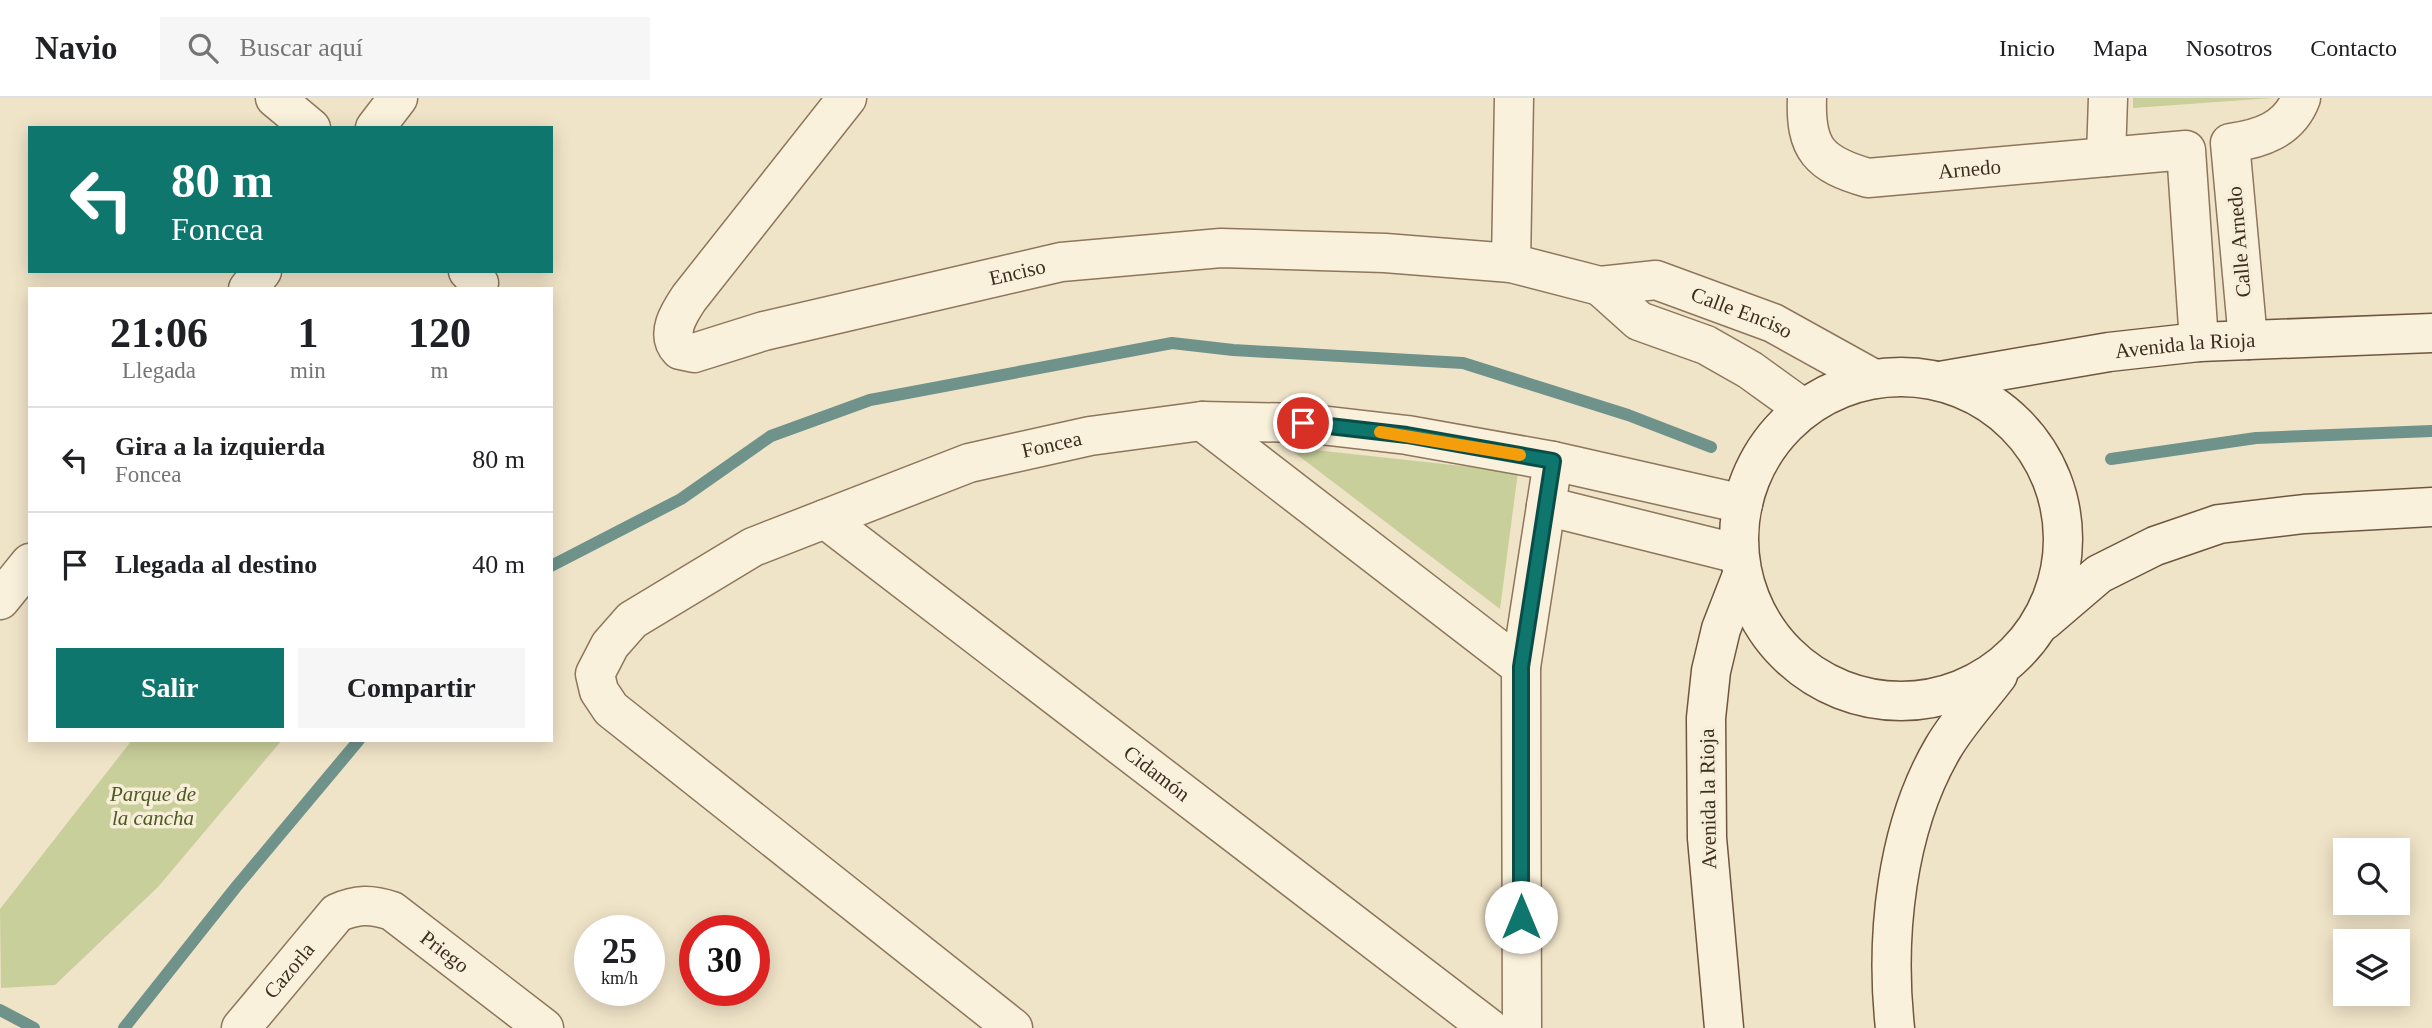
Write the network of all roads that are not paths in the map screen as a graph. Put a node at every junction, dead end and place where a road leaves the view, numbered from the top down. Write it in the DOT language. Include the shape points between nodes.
graph roads {
  1 [pos="275,98"];
  2 [pos="398,98"];
  3 [pos="847,98"];
  4 [pos="1514,98"];
  5 [pos="1807,98"];
  6 [pos="2108,98"];
  7 [pos="2301,98"];
  8 [pos="309,126"];
  9 [pos="377,126"];
  10 [pos="2106,157"];
  11 [pos="1511,263"];
  12 [pos="260,273"];
  13 [pos="1600,286"];
  14 [pos="250,287"];
  15 [pos="2432,333"];
  16 [pos="2248,340"];
  17 [pos="2199,342"];
  18 [pos="1874,379"];
  19 [pos="1940,381"];
  20 [pos="1804,409"];
  21 [pos="1202,421"];
  22 [pos="1553,461"];
  23 [pos="1743,504"];
  24 [pos="1546,506"];
  25 [pos="2432,507"];
  26 [pos="825,519"];
  27 [pos="1741,564"];
  28 [pos="28,565"];
  29 [pos="0,600"];
  30 [pos="2040,625"];
  31 [pos="2005,665"];
  32 [pos="1521,667"];
  33 [pos="337,913"];
  34 [pos="241,1028"];
  35 [pos="544,1028"];
  36 [pos="1013,1028"];
  37 [pos="1489,1028"];
  38 [pos="1522,1028"];
  39 [pos="1724,1028"];
  40 [pos="1895,1028"];
  1 -- 8 [label="street"];
  2 -- 9 [label="street"];
  3 -- 11 [label="street, Enciso" via="677,316 673,341 680,350 694,353 764,331 1061,262 1221,248"];
  4 -- 11 [label="street"];
  5 -- 10 [label="street, Arnedo" via="1806,125 1822,156 1844,171 1868,178"];
  6 -- 10 [label="street"];
  7 -- 16 [label="street, Calle Arnedo" via="2275,131 2230,143"];
  10 -- 17 [label="street, Arnedo" via="2186,150"];
  11 -- 13 [label="street, Calle Enciso"];
  12 -- 14 [label="street"];
  13 -- 18 [label="street, Calle Enciso" via="1657,280 1722,301 1773,323"];
  13 -- 20 [label="street, Calle Enciso" via="1639,321 1706,345"];
  15 -- 16 [label="street, Avenida la Rioja"];
  16 -- 17 [label="street, Avenida la Rioja"];
  17 -- 19 [label="street, Avenida la Rioja" via="2109,352"];
  18 -- 19 [label="street" via="1907,376"];
  18 -- 20 [label="street" via="1837,389"];
  19 -- 30 [label="street" via="1987,400 2025,433 2052,477 2063,526 2060,577"];
  20 -- 23 [label="street" via="1755,467"];
  21 -- 22 [label="street, Foncea" via="1303,423 1407,435"];
  21 -- 26 [label="street, Foncea" via="1090,436 969,463"];
  21 -- 32 [label="street"];
  22 -- 23 [label="street"];
  22 -- 24 [label="street"];
  23 -- 27 [label="street"];
  24 -- 27 [label="street"];
  24 -- 32 [label="street"];
  25 -- 30 [label="street" via="2219,524 2155,546 2099,574"];
  26 -- 36 [label="street, Foncea" via="753,547 632,620 601,659 595,674 599,691 611,709"];
  26 -- 37 [label="street, Cidamón"];
  27 -- 31 [label="street" via="1759,620 1788,657 1826,685 1871,701 1919,702 1964,690"];
  27 -- 39 [label="street, Avenida la Rioja" via="1711,671 1706,718 1707,838"];
  28 -- 29 [label="street"];
  30 -- 31 [label="street"];
  31 -- 40 [label="street" via="1943,748 1912,819 1895,908"];
  32 -- 38 [label="street"];
  33 -- 34 [label="street, Cazorla"];
  33 -- 35 [label="street, Priego" via="374,905 392,911"];
}
